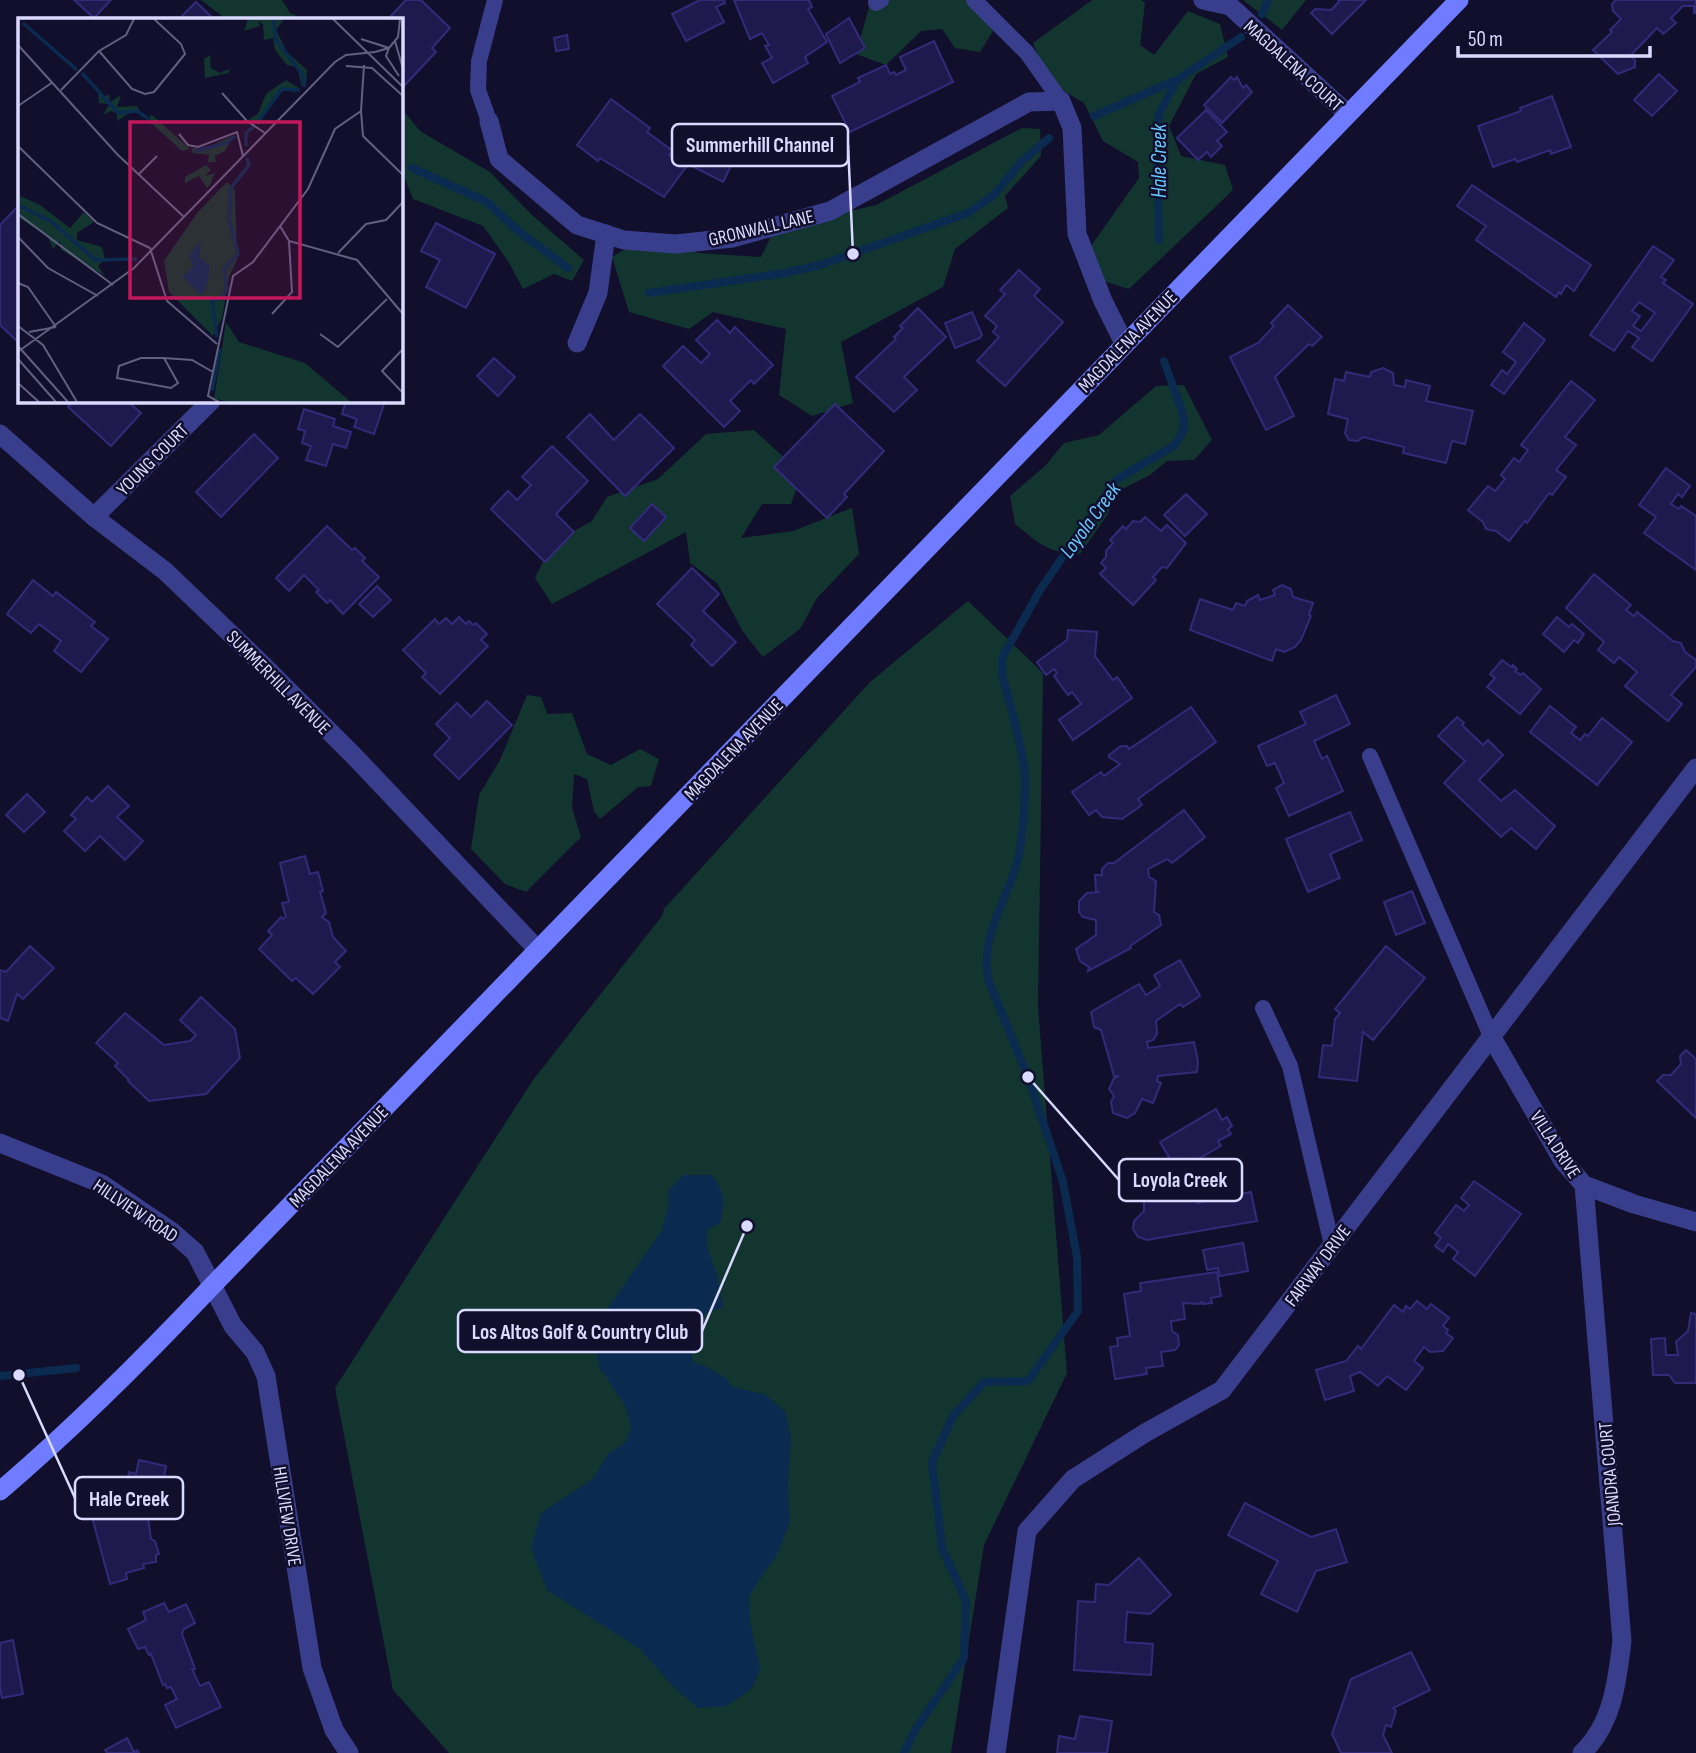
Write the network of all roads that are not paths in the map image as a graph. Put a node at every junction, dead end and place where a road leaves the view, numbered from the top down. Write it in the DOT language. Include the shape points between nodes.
graph roads {
  1 [pos="495,0"];
  2 [pos="974,0"];
  3 [pos="1203,0"];
  4 [pos="1459,0"];
  5 [pos="1062,101"];
  6 [pos="1348,114"];
  7 [pos="489,121"];
  8 [pos="606,234"];
  9 [pos="577,343"];
  10 [pos="1124,343"];
  11 [pos="210,402"];
  12 [pos="0,434"];
  13 [pos="94,517"];
  14 [pos="1370,756"];
  15 [pos="1696,768"];
  16 [pos="538,950"];
  17 [pos="1263,1008"];
  18 [pos="1491,1036"];
  19 [pos="0,1143"];
  20 [pos="1584,1185"];
  21 [pos="1696,1222"];
  22 [pos="1332,1245"];
  23 [pos="212,1286"];
  24 [pos="0,1491"];
  25 [pos="349,1753"];
  26 [pos="996,1753"];
  27 [pos="1582,1753"];
  1 -- 7 [label="lane" via="479,61 478,90"];
  2 -- 5 [label="lane" via="1027,53"];
  3 -- 6 [label="street, MAGDALENA COURT" via="1230,6"];
  4 -- 6 [label="main road, MAGDALENA AVENUE"];
  5 -- 8 [label="street, GRONWALL LANE" via="1029,102 830,211 732,238 676,244"];
  5 -- 10 [label="street" via="1072,128 1077,234"];
  6 -- 10 [label="main road, MAGDALENA AVENUE"];
  7 -- 8 [label="street, GRONWALL LANE" via="499,159 577,225"];
  8 -- 9 [label="street" via="598,293"];
  10 -- 16 [label="main road, MAGDALENA AVENUE"];
  11 -- 13 [label="street, YOUNG COURT"];
  12 -- 13 [label="street, SUMMERHILL AVENUE"];
  13 -- 16 [label="street, SUMMERHILL AVENUE" via="165,571 262,664"];
  14 -- 18 [label="lane"];
  15 -- 18 [label="street, FAIRWAY DRIVE"];
  16 -- 23 [label="main road, MAGDALENA AVENUE"];
  17 -- 22 [label="lane" via="1290,1066"];
  18 -- 20 [label="street, VILLA DRIVE" via="1563,1160"];
  18 -- 22 [label="street, FAIRWAY DRIVE"];
  19 -- 23 [label="street, HILLVIEW ROAD" via="102,1184 142,1210 195,1252"];
  20 -- 21 [label="street, VILLA DRIVE"];
  20 -- 27 [label="street, JOANDRA COURT" via="1622,1641 1616,1694 1595,1741"];
  22 -- 26 [label="street, FAIRWAY DRIVE" via="1222,1390 1073,1479 1027,1531"];
  23 -- 24 [label="main road, MAGDALENA AVENUE" via="135,1367"];
  23 -- 25 [label="street, HILLVIEW DRIVE" via="266,1376 312,1668 334,1730"];
}
